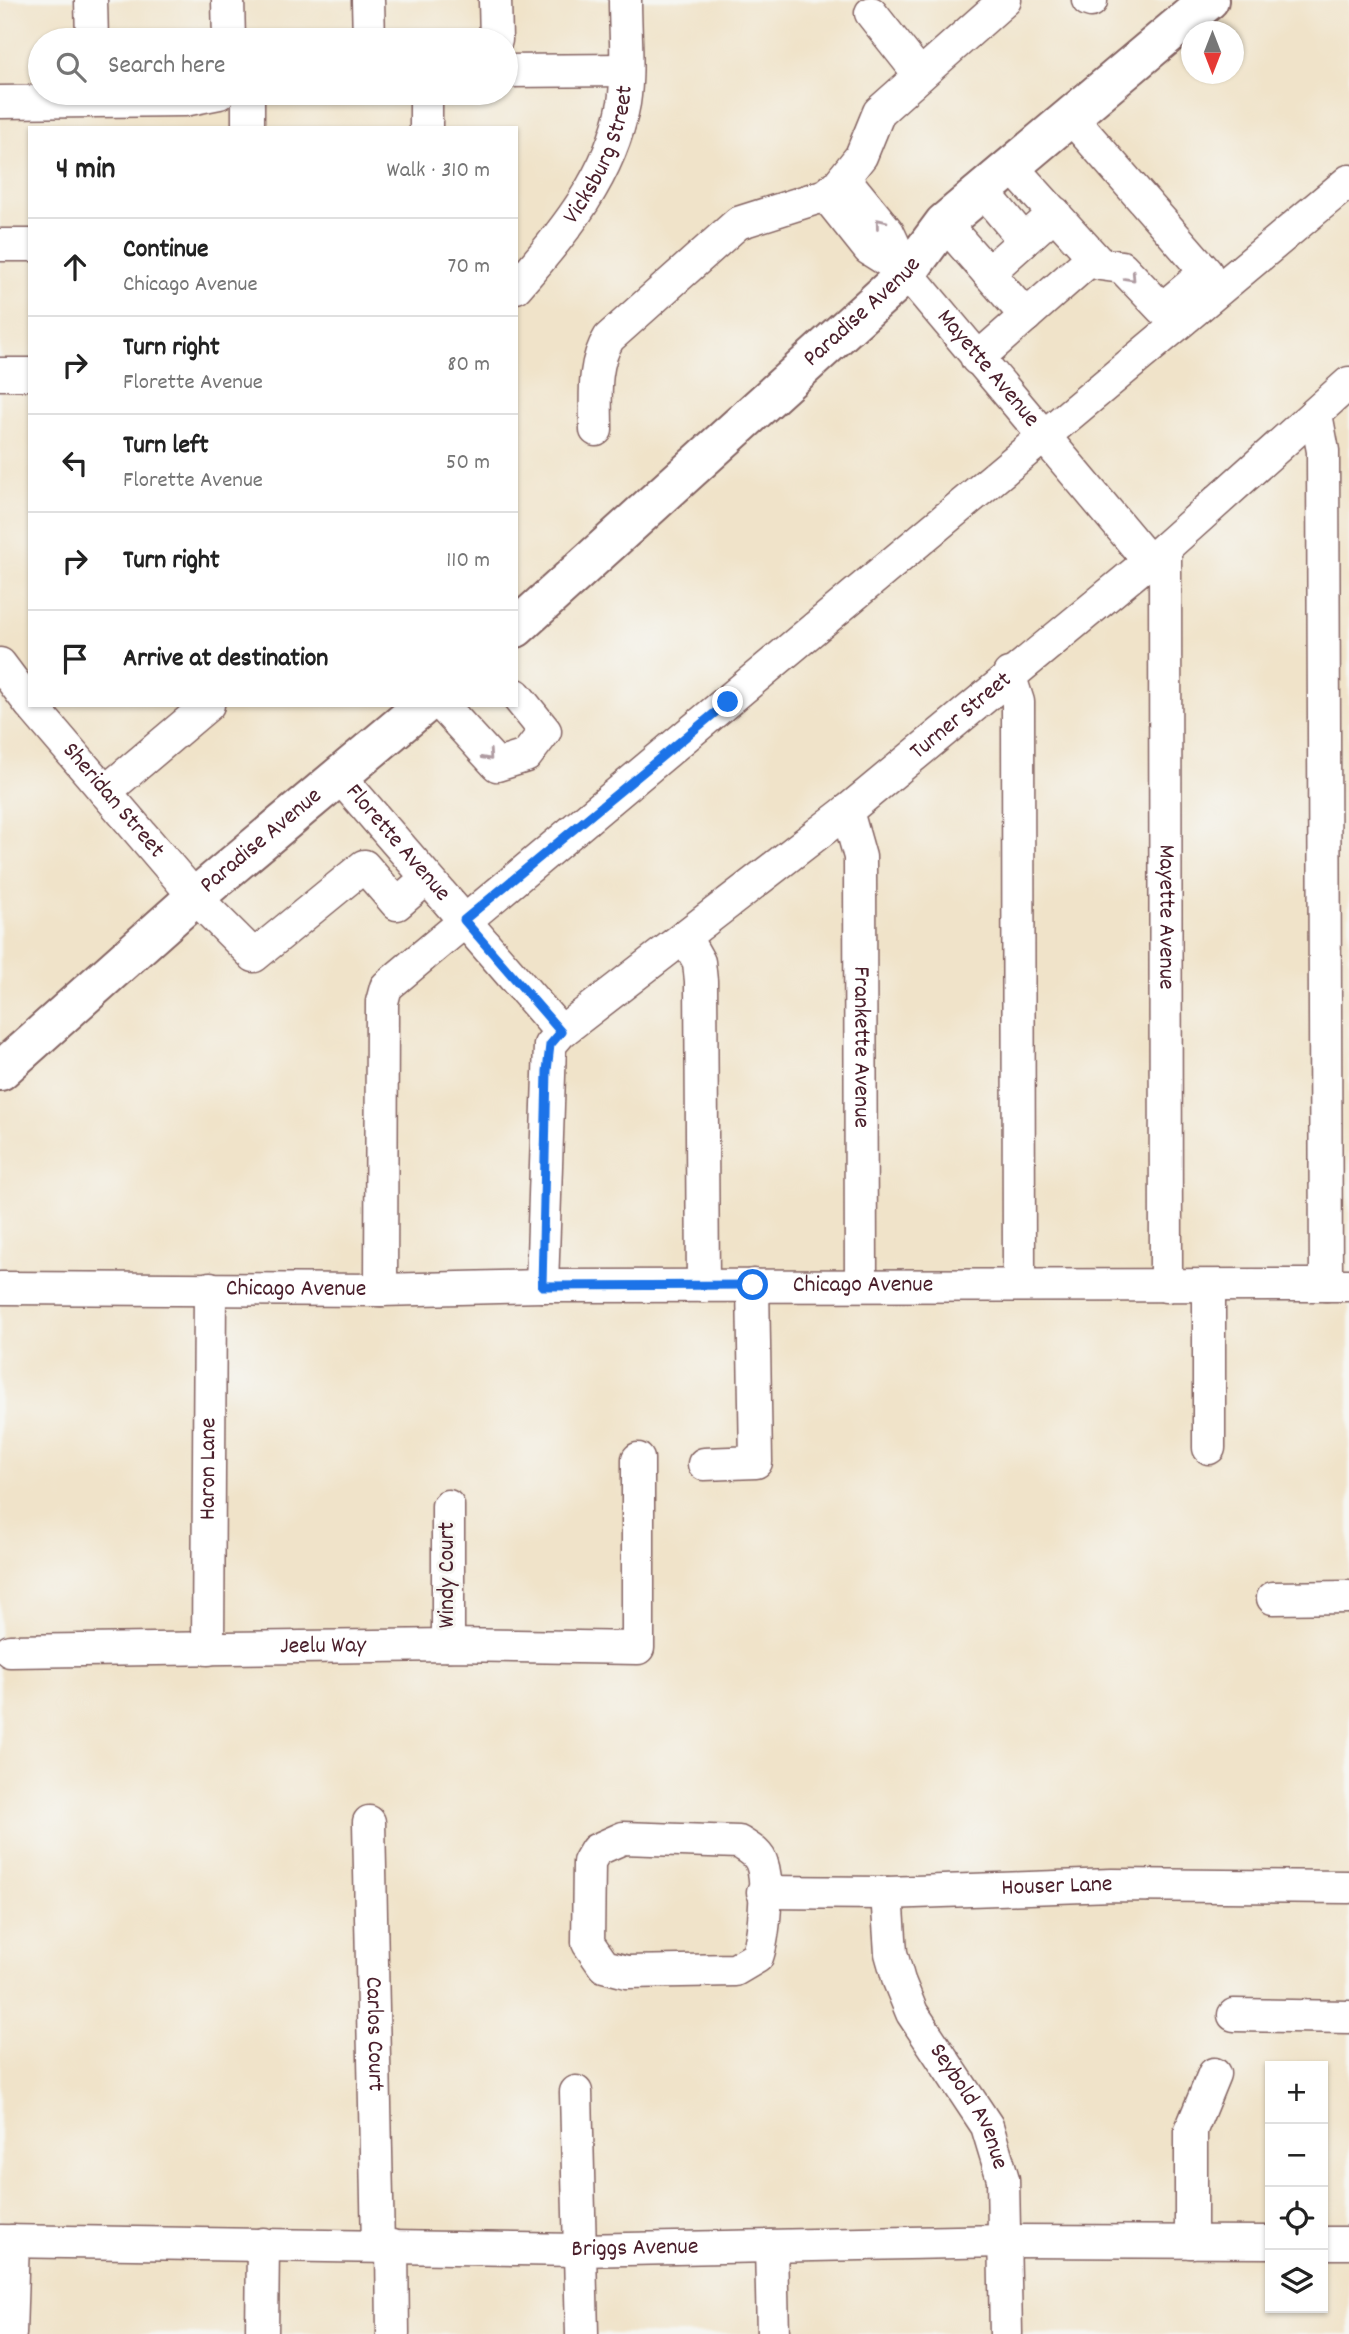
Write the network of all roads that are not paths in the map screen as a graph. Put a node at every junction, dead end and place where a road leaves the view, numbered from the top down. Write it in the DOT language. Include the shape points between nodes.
graph roads {
  1 [pos="91,0"];
  2 [pos="228,0"];
  3 [pos="368,0"];
  4 [pos="495,0"];
  5 [pos="625,0"];
  6 [pos="1005,0"];
  7 [pos="1209,0"];
  8 [pos="871,13"];
  9 [pos="92,28"];
  10 [pos="229,28"];
  11 [pos="369,28"];
  12 [pos="496,28"];
  13 [pos="626,70"];
  14 [pos="518,71"];
  15 [pos="920,75"];
  16 [pos="28,100"];
  17 [pos="0,102"];
  18 [pos="248,105"];
  19 [pos="426,105"];
  20 [pos="1070,117"];
  21 [pos="248,126"];
  22 [pos="426,126"];
  23 [pos="1011,166"];
  24 [pos="1349,181"];
  25 [pos="835,186"];
  26 [pos="982,190"];
  27 [pos="1055,213"];
  28 [pos="944,223"];
  29 [pos="1024,240"];
  30 [pos="28,245"];
  31 [pos="0,246"];
  32 [pos="1093,257"];
  33 [pos="907,273"];
  34 [pos="988,274"];
  35 [pos="518,284"];
  36 [pos="1026,316"];
  37 [pos="977,359"];
  38 [pos="0,374"];
  39 [pos="28,374"];
  40 [pos="1349,383"];
  41 [pos="1316,414"];
  42 [pos="596,430"];
  43 [pos="1044,436"];
  44 [pos="1156,554"];
  45 [pos="518,626"];
  46 [pos="0,664"];
  47 [pos="1009,674"];
  48 [pos="518,697"];
  49 [pos="28,702"];
  50 [pos="32,707"];
  51 [pos="206,707"];
  52 [pos="422,707"];
  53 [pos="444,707"];
  54 [pos="340,776"];
  55 [pos="105,792"];
  56 [pos="847,811"];
  57 [pos="427,878"];
  58 [pos="195,897"];
  59 [pos="464,920"];
  60 [pos="685,937"];
  61 [pos="561,1032"];
  62 [pos="0,1070"];
  63 [pos="753,1285"];
  64 [pos="861,1285"];
  65 [pos="1019,1285"];
  66 [pos="1337,1285"];
  67 [pos="542,1286"];
  68 [pos="703,1286"];
  69 [pos="1166,1286"];
  70 [pos="1209,1286"];
  71 [pos="0,1287"];
  72 [pos="210,1288"];
  73 [pos="381,1290"];
  74 [pos="1209,1447"];
  75 [pos="638,1459"];
  76 [pos="704,1464"];
  77 [pos="448,1506"];
  78 [pos="1349,1597"];
  79 [pos="1273,1598"];
  80 [pos="448,1645"];
  81 [pos="208,1649"];
  82 [pos="10,1651"];
  83 [pos="369,1822"];
  84 [pos="1349,1887"];
  85 [pos="764,1892"];
  86 [pos="887,1893"];
  87 [pos="1234,2015"];
  88 [pos="1349,2017"];
  89 [pos="1214,2074"];
  90 [pos="576,2092"];
  91 [pos="6,2241"];
  92 [pos="1004,2241"];
  93 [pos="1191,2242"];
  94 [pos="1265,2242"];
  95 [pos="1328,2243"];
  96 [pos="1349,2243"];
  97 [pos="263,2244"];
  98 [pos="385,2246"];
  99 [pos="771,2246"];
  100 [pos="579,2250"];
  101 [pos="10,2334"];
  102 [pos="262,2334"];
  103 [pos="393,2334"];
  104 [pos="582,2334"];
  105 [pos="773,2334"];
  106 [pos="1006,2334"];
  1 -- 9 [label="street"];
  2 -- 10 [label="street"];
  3 -- 11 [label="street"];
  4 -- 12 [label="street"];
  5 -- 13 [label="street, Vicksburg Street"];
  6 -- 15 [label="street"];
  7 -- 20 [label="main road, Paradise Avenue"];
  8 -- 15 [label="street"];
  13 -- 14 [label="street"];
  13 -- 35 [label="street, Vicksburg Street" via="616,137 604,167 586,199"];
  15 -- 25 [label="street" via="880,112 861,156"];
  16 -- 17 [label="street"];
  18 -- 21 [label="street"];
  19 -- 22 [label="street"];
  20 -- 23 [label="main road, Paradise Avenue"];
  32 -- 20 [label="street, one-way" via="1100,264 1122,267 1162,309 1206,272"];
  23 -- 26 [label="main road, Paradise Avenue"];
  23 -- 27 [label="street"];
  24 -- 43 [label="street"];
  25 -- 33 [label="street, Mayette Avenue" via="869,249"];
  25 -- 42 [label="street" via="738,223 610,338 600,352 596,371"];
  26 -- 28 [label="main road, Paradise Avenue"];
  26 -- 29 [label="street"];
  27 -- 29 [label="street"];
  27 -- 32 [label="street"];
  28 -- 33 [label="main road, Paradise Avenue"];
  28 -- 34 [label="street"];
  29 -- 34 [label="street"];
  30 -- 31 [label="street"];
  32 -- 36 [label="street"];
  33 -- 37 [label="street, Mayette Avenue"];
  33 -- 45 [label="main road, Paradise Avenue"];
  34 -- 36 [label="street"];
  36 -- 37 [label="street"];
  37 -- 43 [label="street, Mayette Avenue"];
  38 -- 39 [label="street"];
  40 -- 41 [label="street, Turner Street"];
  41 -- 44 [label="street, Turner Street"];
  41 -- 66 [label="street" via="1324,451"];
  43 -- 44 [label="street, Mayette Avenue"];
  43 -- 59 [label="street"];
  44 -- 47 [label="street, Turner Street"];
  44 -- 69 [label="street, Mayette Avenue"];
  46 -- 49 [label="street, Sheridan Street"];
  47 -- 56 [label="street, Turner Street"];
  47 -- 65 [label="street" via="1018,702"];
  53 -- 48 [label="street, one-way" via="496,765 526,756 545,731"];
  50 -- 55 [label="street, Sheridan Street"];
  51 -- 55 [label="street"];
  52 -- 54 [label="main road, Paradise Avenue"];
  54 -- 57 [label="street, Florette Avenue"];
  54 -- 58 [label="main road, Paradise Avenue"];
  55 -- 58 [label="street, Sheridan Street"];
  56 -- 60 [label="street, Turner Street"];
  56 -- 64 [label="street, Frankette Avenue" via="860,857"];
  57 -- 58 [label="street, Sheridan Street" via="397,904 364,866 254,956"];
  57 -- 59 [label="street, Florette Avenue"];
  58 -- 62 [label="main road, Paradise Avenue"];
  59 -- 61 [label="street, Florette Avenue"];
  59 -- 73 [label="street" via="386,987 382,1002"];
  60 -- 61 [label="street, Turner Street"];
  60 -- 68 [label="street" via="699,961 701,981"];
  61 -- 67 [label="street" via="550,1045 547,1071"];
  63 -- 64 [label="street, Chicago Avenue"];
  63 -- 68 [label="street, Chicago Avenue"];
  63 -- 76 [label="street" via="756,1462"];
  64 -- 65 [label="street, Chicago Avenue"];
  65 -- 69 [label="street, Chicago Avenue"];
  66 -- 70 [label="street, Chicago Avenue"];
  67 -- 68 [label="street, Chicago Avenue"];
  67 -- 73 [label="street, Chicago Avenue"];
  69 -- 70 [label="street, Chicago Avenue"];
  70 -- 74 [label="street"];
  71 -- 72 [label="street, Chicago Avenue"];
  72 -- 73 [label="street, Chicago Avenue"];
  72 -- 81 [label="street, Haron Lane"];
  75 -- 80 [label="street, Jeelu Way" via="638,1648"];
  77 -- 80 [label="street, Windy Court"];
  78 -- 79 [label="street"];
  80 -- 81 [label="street, Jeelu Way"];
  81 -- 82 [label="street, Jeelu Way"];
  83 -- 98 [label="street, Carlos Court"];
  84 -- 86 [label="street, Houser Lane" via="1126,1885"];
  85 -- 85 [label="street" via="757,1956 735,1970 612,1970 595,1957 588,1943 589,1862 596,1850 610,1841 739,1842 762,1862"];
  85 -- 86 [label="street, Houser Lane"];
  86 -- 92 [label="street, Seybold Avenue" via="891,1953 912,2013 987,2126 1003,2179"];
  87 -- 88 [label="street"];
  89 -- 93 [label="street" via="1191,2130"];
  90 -- 100 [label="street"];
  91 -- 97 [label="street, Briggs Avenue"];
  91 -- 101 [label="street"];
  92 -- 93 [label="street, Briggs Avenue"];
  92 -- 99 [label="street, Briggs Avenue"];
  92 -- 106 [label="street, Seybold Avenue"];
  93 -- 94 [label="street, Briggs Avenue"];
  95 -- 96 [label="street"];
  97 -- 98 [label="street, Briggs Avenue"];
  97 -- 102 [label="street"];
  98 -- 100 [label="street, Briggs Avenue"];
  98 -- 103 [label="street, Carlos Court"];
  99 -- 100 [label="street, Briggs Avenue"];
  99 -- 105 [label="street"];
  100 -- 104 [label="street"];
}
